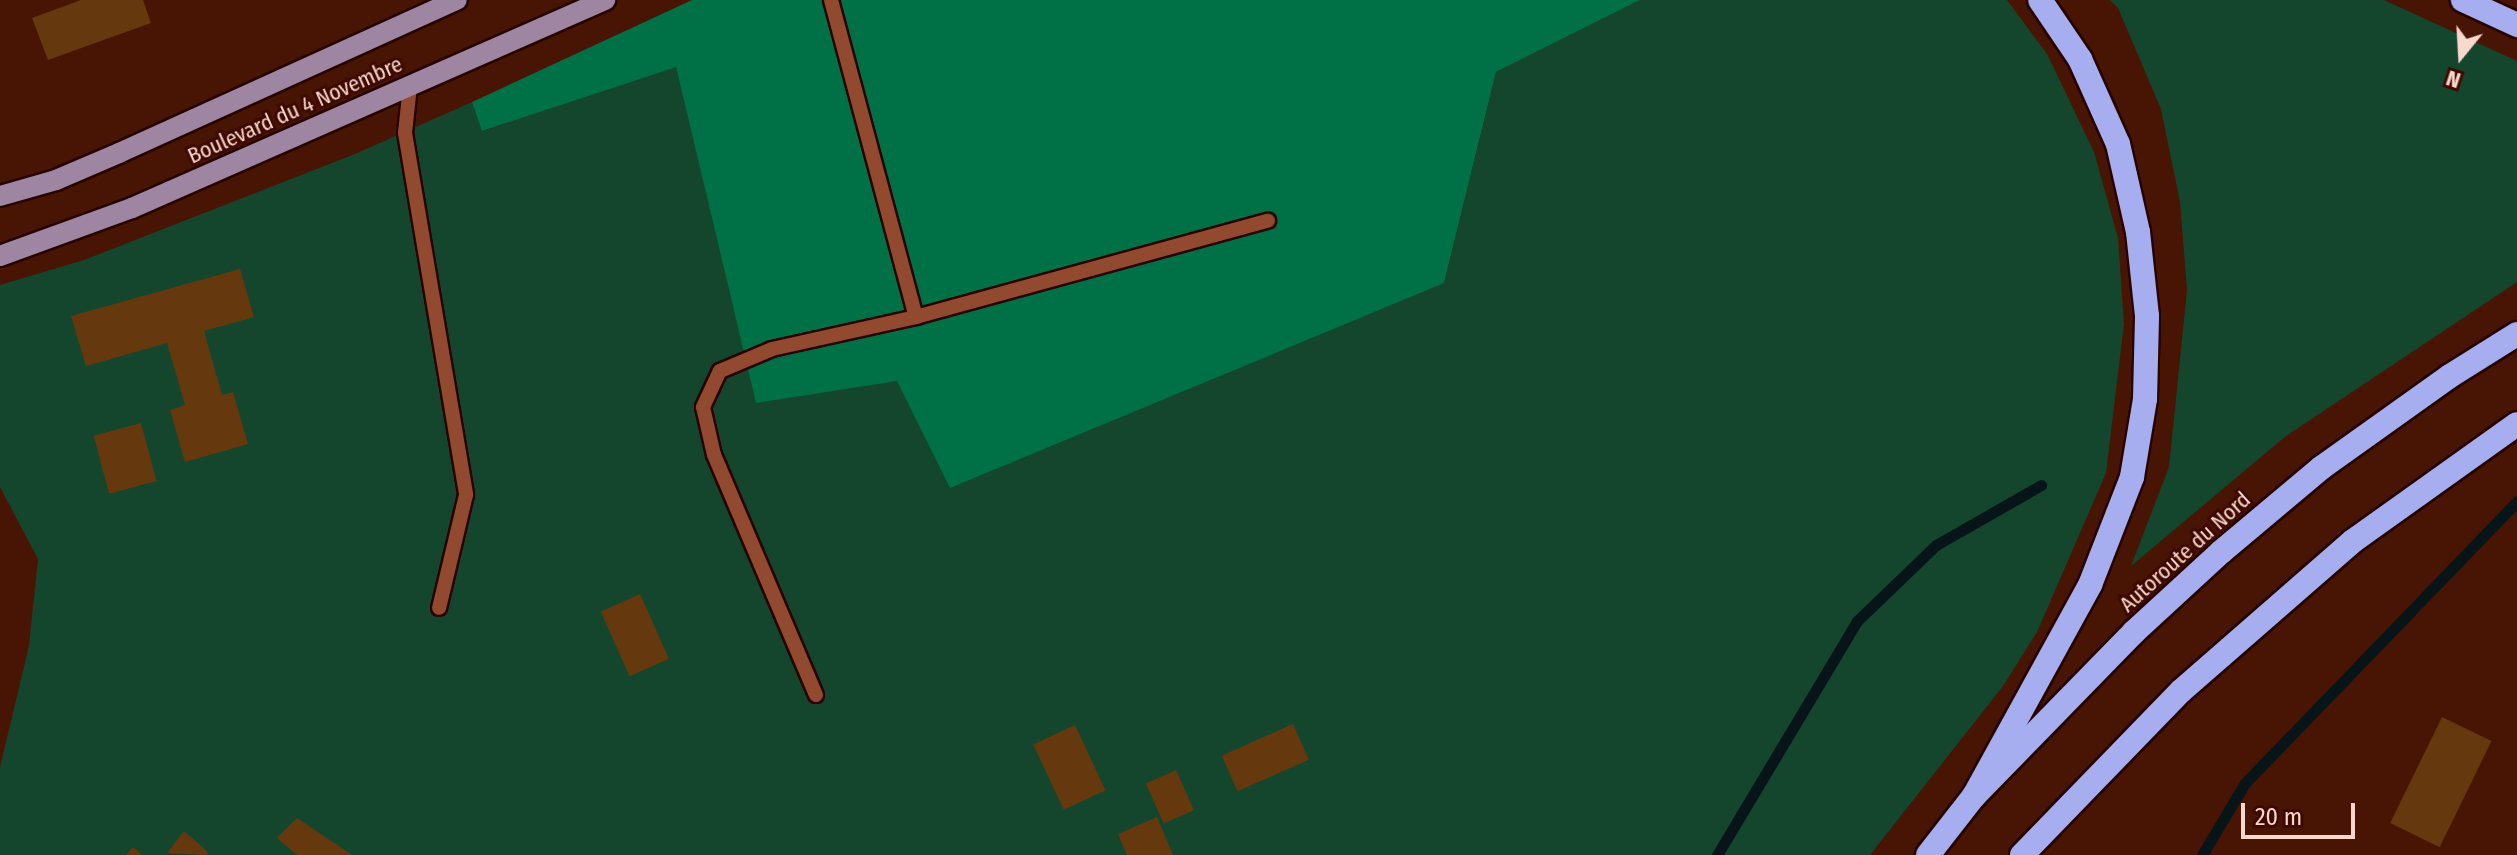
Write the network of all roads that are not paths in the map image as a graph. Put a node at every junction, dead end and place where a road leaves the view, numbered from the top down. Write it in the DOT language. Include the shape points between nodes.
graph roads {
  1 [pos="457,0"];
  2 [pos="605,0"];
  3 [pos="831,0"];
  4 [pos="2040,0"];
  5 [pos="2463,0"];
  6 [pos="2517,25"];
  7 [pos="410,86"];
  8 [pos="0,196"];
  9 [pos="1268,221"];
  10 [pos="0,256"];
  11 [pos="916,317"];
  12 [pos="2517,334"];
  13 [pos="2517,424"];
  14 [pos="439,608"];
  15 [pos="816,695"];
  16 [pos="1974,796"];
  17 [pos="1928,855"];
  18 [pos="2022,855"];
  1 -- 8 [label="main road, Boulevard du 4 Novembre" via="106,159"];
  2 -- 7 [label="main road, Boulevard du 4 Novembre"];
  3 -- 11 [label="lane"];
  4 -- 16 [label="highway" via="2080,59 2118,144 2138,232 2147,316 2145,399 2132,477 2090,585"];
  5 -- 6 [label="highway"];
  7 -- 10 [label="main road, Boulevard du 4 Novembre" via="91,225"];
  7 -- 14 [label="lane" via="405,133 466,495"];
  9 -- 11 [label="lane"];
  11 -- 15 [label="lane" via="772,349 720,371 703,407 714,455"];
  12 -- 16 [label="highway, Autoroute du Nord" via="2321,468 2232,543 2134,632"];
  13 -- 18 [label="highway" via="2353,541 2181,691"];
  16 -- 17 [label="highway, Autoroute du Nord"];
}
